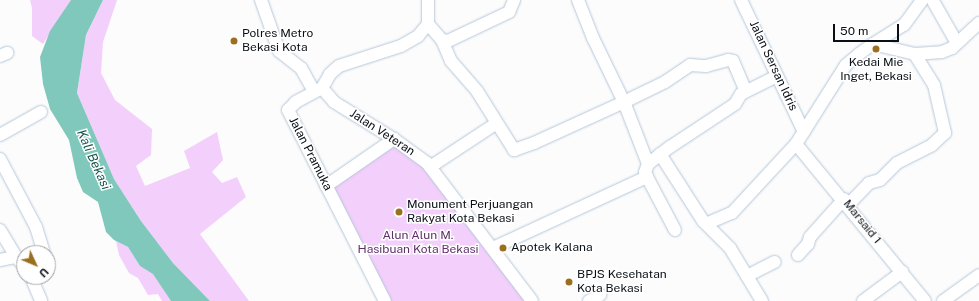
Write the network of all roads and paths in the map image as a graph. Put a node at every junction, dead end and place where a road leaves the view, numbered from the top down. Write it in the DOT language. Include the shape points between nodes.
graph roads {
  1 [pos="261,0"];
  2 [pos="428,0"];
  3 [pos="514,0"];
  4 [pos="578,0"];
  5 [pos="741,0"];
  6 [pos="928,1"];
  7 [pos="979,23"];
  8 [pos="428,24"];
  9 [pos="442,40"];
  10 [pos="957,43"];
  11 [pos="873,44"];
  12 [pos="915,54"];
  13 [pos="777,76"];
  14 [pos="318,90"];
  15 [pos="746,91"];
  16 [pos="624,102"];
  17 [pos="40,112"];
  18 [pos="497,123"];
  19 [pos="804,132"];
  20 [pos="0,135"];
  21 [pos="394,139"];
  22 [pos="796,144"];
  23 [pos="660,154"];
  24 [pos="0,159"];
  25 [pos="648,164"];
  26 [pos="430,167"];
  27 [pos="647,177"];
  28 [pos="326,186"];
  29 [pos="846,202"];
  30 [pos="708,223"];
  31 [pos="0,230"];
  32 [pos="675,230"];
  33 [pos="42,245"];
  34 [pos="494,248"];
  35 [pos="798,255"];
  36 [pos="16,256"];
  37 [pos="0,260"];
  38 [pos="16,262"];
  39 [pos="775,262"];
  40 [pos="902,272"];
  41 [pos="979,275"];
  42 [pos="747,276"];
  43 [pos="34,285"];
  44 [pos="600,295"];
  45 [pos="41,301"];
  46 [pos="385,301"];
  47 [pos="532,301"];
  48 [pos="589,301"];
  49 [pos="762,301"];
  50 [pos="853,301"];
  51 [pos="862,301"];
  52 [pos="924,301"];
  53 [pos="944,301"];
  1 -- 14 [label="street, Jalan Veteran" via="279,51 301,68"];
  2 -- 8 [label="street"];
  3 -- 9 [label="street" via="509,12 504,16 448,41"];
  4 -- 16 [label="street"];
  5 -- 13 [label="street, Jalan Sersan Idris"];
  6 -- 10 [label="street"];
  6 -- 11 [label="street" via="904,25"];
  7 -- 10 [label="street"];
  8 -- 9 [label="street"];
  8 -- 14 [label="street" via="418,36 401,46 339,66"];
  9 -- 18 [label="street" via="451,61 477,91"];
  10 -- 12 [label="street" via="942,52"];
  11 -- 12 [label="street"];
  11 -- 19 [label="street" via="846,65"];
  12 -- 29 [label="street" via="934,85 945,133 932,146 897,163 880,180 869,183"];
  13 -- 15 [label="street"];
  13 -- 19 [label="street, Jalan Sersan Idris"];
  14 -- 21 [label="street, Jalan Veteran"];
  14 -- 28 [label="street, Jalan Pramuka" via="296,102 288,110"];
  15 -- 16 [label="street" via="734,63 728,60 706,66 690,65 665,82"];
  15 -- 23 [label="street" via="735,104"];
  16 -- 18 [label="street" via="515,150"];
  16 -- 25 [label="street"];
  17 -- 20 [label="street"];
  18 -- 26 [label="street"];
  19 -- 22 [label="street"];
  21 -- 26 [label="street, Jalan Veteran"];
  21 -- 28 [label="street"];
  22 -- 29 [label="street, Marsaid 1"];
  22 -- 30 [label="street" via="732,213"];
  23 -- 25 [label="street"];
  23 -- 30 [label="street" via="703,221"];
  24 -- 33 [label="street" via="36,227"];
  25 -- 27 [label="street" via="645,172"];
  26 -- 34 [label="street, Jalan Veteran"];
  27 -- 32 [label="street"];
  27 -- 34 [label="street"];
  28 -- 46 [label="street, Jalan Pramuka"];
  29 -- 35 [label="street" via="810,237 808,244"];
  29 -- 40 [label="street, Marsaid 1"];
  30 -- 42 [label="street" via="730,248"];
  31 -- 36 [label="street"];
  34 -- 47 [label="street, Jalan Veteran"];
  37 -- 38 [label="street"];
  39 -- 42 [label="street"];
  40 -- 51 [label="street"];
  40 -- 52 [label="street, Marsaid 1"];
  41 -- 53 [label="street"];
  42 -- 49 [label="street"];
  43 -- 45 [label="street"];
  44 -- 48 [label="street"];
  50 -- 51 [label="street" via="858,298"];
}
